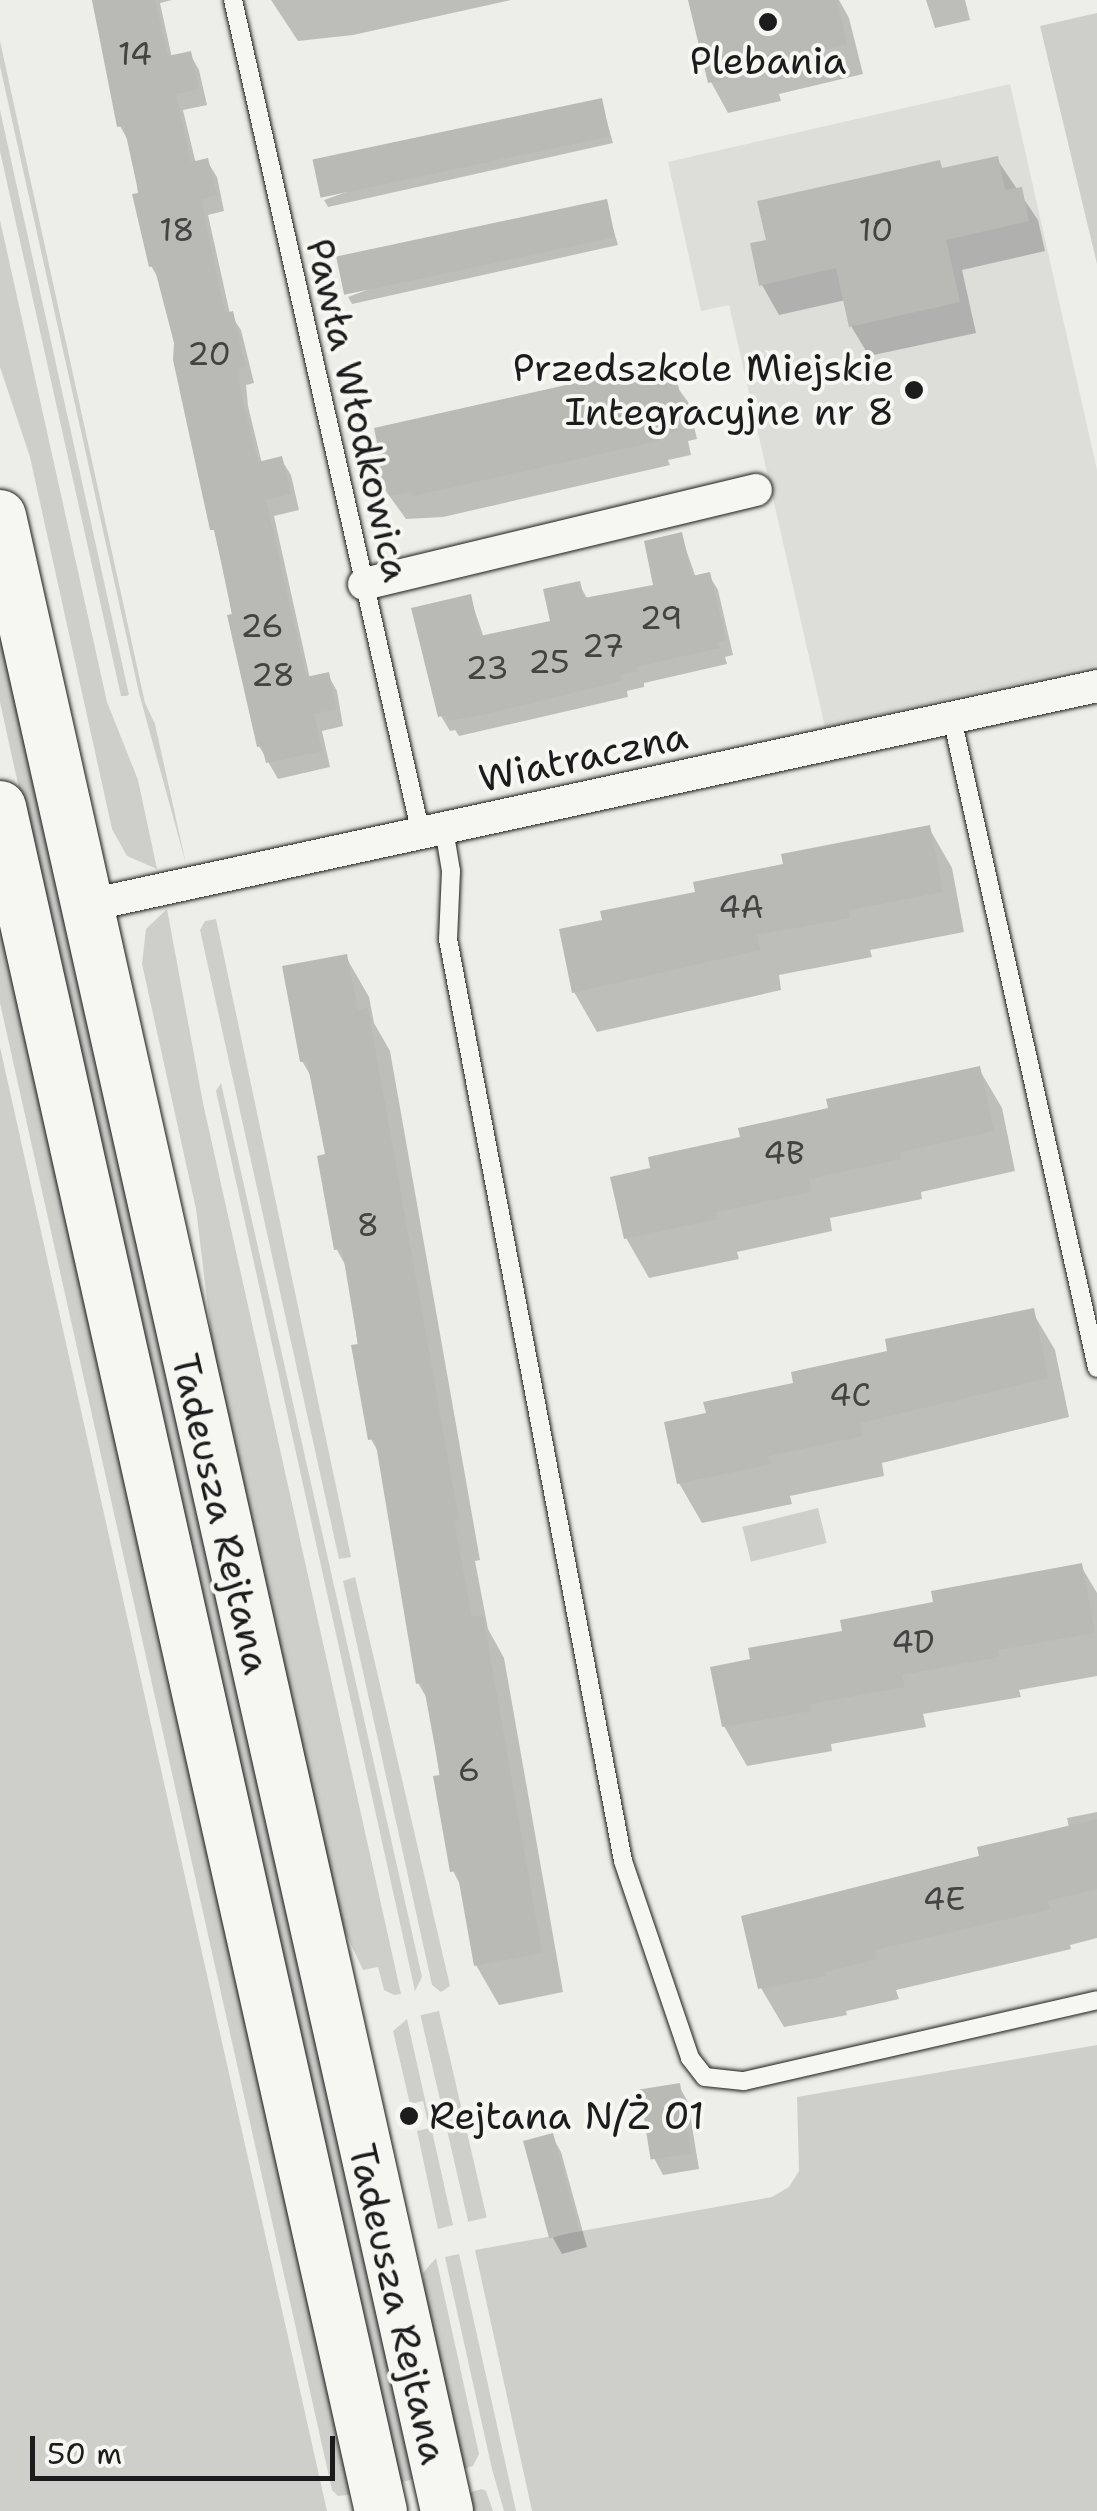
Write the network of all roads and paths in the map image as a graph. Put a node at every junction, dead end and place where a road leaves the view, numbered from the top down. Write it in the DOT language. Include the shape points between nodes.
graph roads {
  1 [pos="232,0"];
  2 [pos="756,490"];
  3 [pos="0,516"];
  4 [pos="364,584"];
  5 [pos="1097,686"];
  6 [pos="952,718"];
  7 [pos="0,807"];
  8 [pos="432,831"];
  9 [pos="86,906"];
  10 [pos="1097,1368"];
  11 [pos="1097,2000"];
  12 [pos="381,2511"];
  13 [pos="447,2511"];
  1 -- 4 [label="lane, Pawła Włodkowica"];
  2 -- 4 [label="street"];
  3 -- 9 [label="main road, Tadeusza Rejtana"];
  4 -- 8 [label="lane, Pawła Włodkowica"];
  5 -- 6 [label="street, Wiatraczna"];
  6 -- 8 [label="street, Wiatraczna"];
  6 -- 10 [label="lane"];
  7 -- 12 [label="main road, Tadeusza Rejtana"];
  8 -- 9 [label="street, Wiatraczna"];
  8 -- 11 [label="lane, Pawła Włodkowica" via="451,870 448,940 623,1861 690,2058 706,2077 744,2081"];
  9 -- 13 [label="main road, Tadeusza Rejtana"];
}
